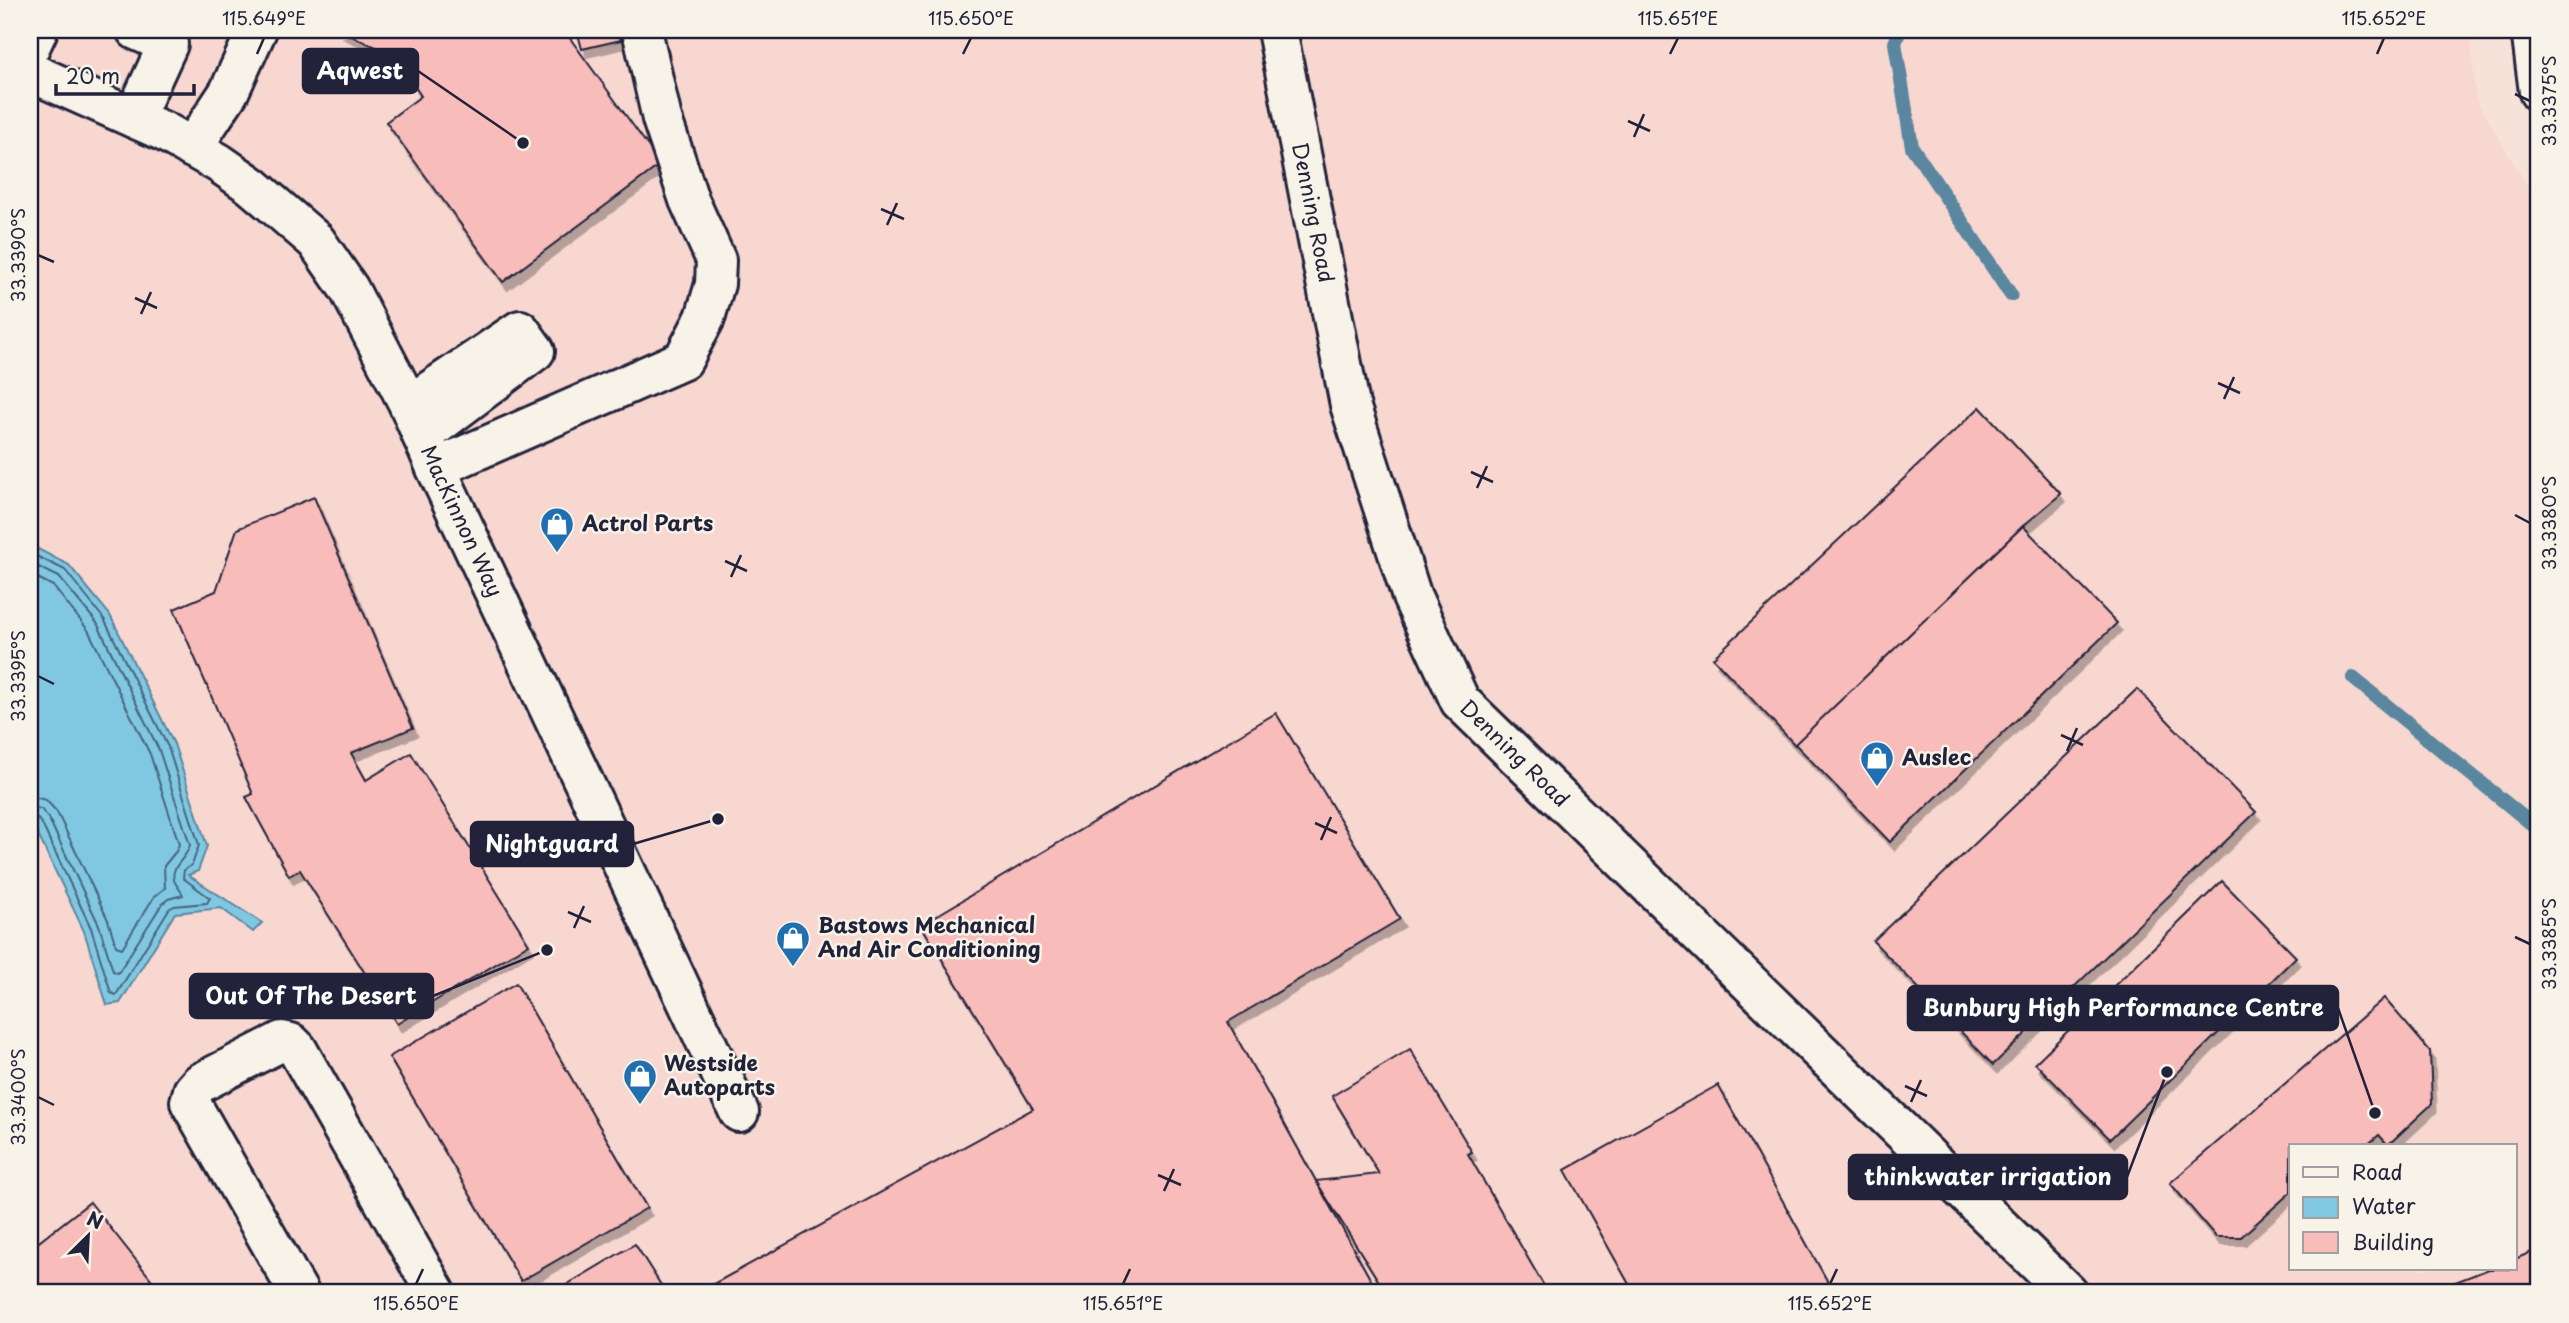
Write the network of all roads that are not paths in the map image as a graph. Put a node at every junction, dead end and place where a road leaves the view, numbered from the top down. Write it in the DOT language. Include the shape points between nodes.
graph roads {
  1 [pos="38,30"];
  2 [pos="136,30"];
  3 [pos="257,30"];
  4 [pos="642,30"];
  5 [pos="1276,30"];
  6 [pos="2531,30"];
  7 [pos="30,47"];
  8 [pos="30,72"];
  9 [pos="2539,92"];
  10 [pos="134,118"];
  11 [pos="192,148"];
  12 [pos="535,351"];
  13 [pos="422,437"];
  14 [pos="739,1112"];
  15 [pos="299,1293"];
  16 [pos="436,1293"];
  17 [pos="2068,1293"];
  1 -- 7 [label="street"];
  2 -- 10 [label="street" via="168,44"];
  3 -- 11 [label="street" via="229,92"];
  4 -- 13 [label="street" via="662,118 689,200 716,260 705,318 683,360"];
  5 -- 17 [label="street, Denning Road" via="1350,405 1412,597 1460,701"];
  6 -- 9 [label="street"];
  8 -- 10 [label="street, MacKinnon Way"];
  10 -- 11 [label="street, MacKinnon Way"];
  11 -- 13 [label="street, MacKinnon Way" via="252,186 316,241 349,289"];
  12 -- 13 [label="street" via="520,330"];
  13 -- 14 [label="street, MacKinnon Way"];
  15 -- 16 [label="street" via="190,1102 200,1083 282,1041 297,1049"];
}
